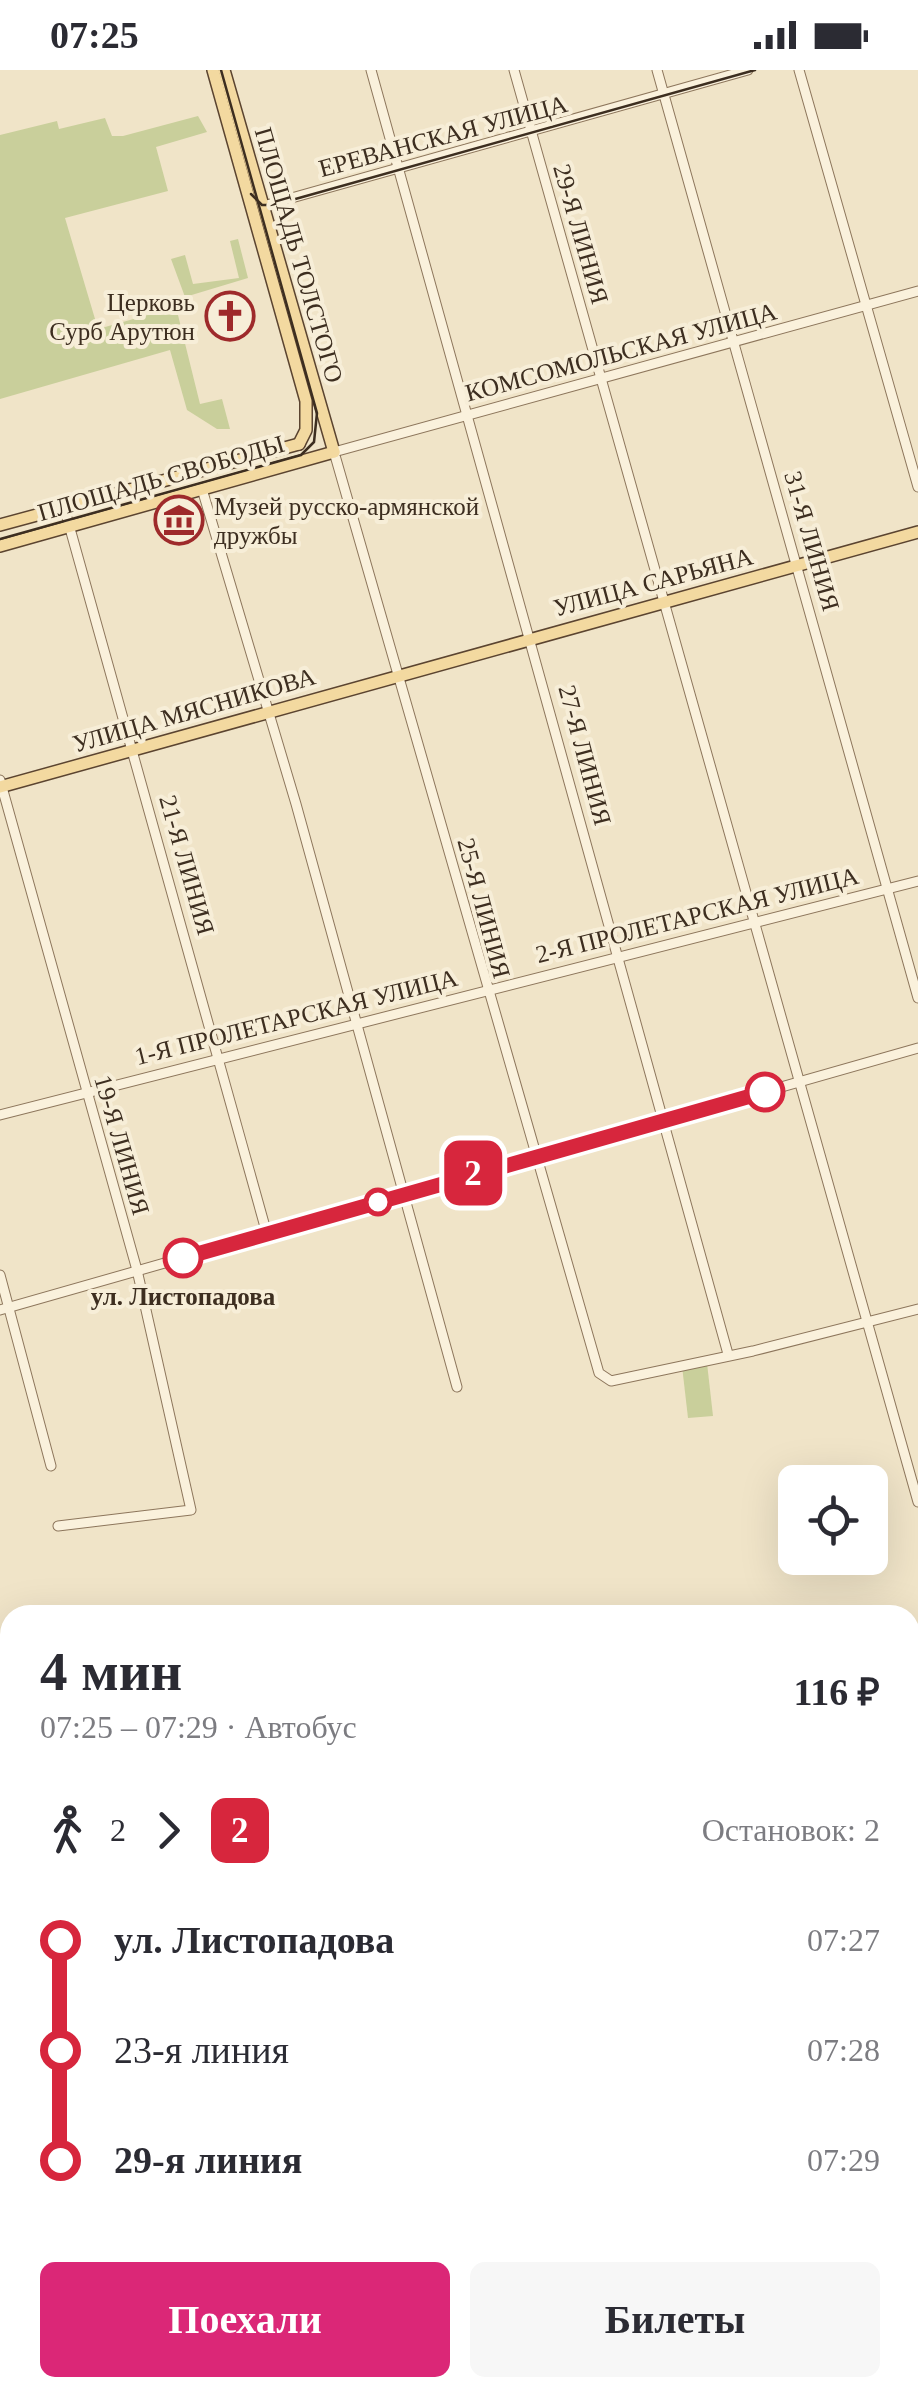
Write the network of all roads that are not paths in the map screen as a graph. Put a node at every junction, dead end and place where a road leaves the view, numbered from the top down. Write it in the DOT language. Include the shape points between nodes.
graph roads {
  1 [pos="213,70"];
  2 [pos="224,70"];
  3 [pos="371,70"];
  4 [pos="514,70"];
  5 [pos="657,70"];
  6 [pos="748,70"];
  7 [pos="800,70"];
  8 [pos="664,95"];
  9 [pos="530,133"];
  10 [pos="398,168"];
  11 [pos="263,206"];
  12 [pos="918,291"];
  13 [pos="867,304"];
  14 [pos="736,344"];
  15 [pos="602,379"];
  16 [pos="467,415"];
  17 [pos="299,444"];
  18 [pos="334,452"];
  19 [pos="918,487"];
  20 [pos="202,490"];
  21 [pos="64,508"];
  22 [pos="0,525"];
  23 [pos="69,527"];
  24 [pos="918,532"];
  25 [pos="0,546"];
  26 [pos="798,565"];
  27 [pos="664,602"];
  28 [pos="532,638"];
  29 [pos="400,676"];
  30 [pos="270,712"];
  31 [pos="134,750"];
  32 [pos="1,785"];
  33 [pos="918,880"];
  34 [pos="888,888"];
  35 [pos="755,920"];
  36 [pos="619,954"];
  37 [pos="485,989"];
  38 [pos="918,998"];
  39 [pos="356,1023"];
  40 [pos="918,1048"];
  41 [pos="220,1058"];
  42 [pos="800,1082"];
  43 [pos="86,1092"];
  44 [pos="0,1114"];
  45 [pos="664,1118"];
  46 [pos="534,1156"];
  47 [pos="402,1195"];
  48 [pos="267,1234"];
  49 [pos="137,1270"];
  50 [pos="0,1275"];
  51 [pos="5,1308"];
  52 [pos="918,1309"];
  53 [pos="866,1321"];
  54 [pos="728,1354"];
  55 [pos="457,1387"];
  56 [pos="51,1466"];
  57 [pos="918,1502"];
  58 [pos="58,1526"];
  1 -- 17 [label="main road, ПЛОЩАДЬ ТОЛСТОГО" via="306,401"];
  2 -- 11 [label="main road, ПЛОЩАДЬ ТОЛСТОГО"];
  3 -- 10 [label="street, 27-Я ЛИНИЯ"];
  4 -- 9 [label="street, 29-Я ЛИНИЯ"];
  5 -- 8 [label="street, 31-Я ЛИНИЯ"];
  6 -- 8 [label="street, ЕРЕВАНСКАЯ УЛИЦА"];
  7 -- 13 [label="street"];
  8 -- 9 [label="street, ЕРЕВАНСКАЯ УЛИЦА"];
  8 -- 14 [label="street, 31-Я ЛИНИЯ"];
  9 -- 10 [label="street, ЕРЕВАНСКАЯ УЛИЦА"];
  9 -- 15 [label="street, 29-Я ЛИНИЯ"];
  10 -- 11 [label="street, ЕРЕВАНСКАЯ УЛИЦА"];
  10 -- 16 [label="street, 27-Я ЛИНИЯ"];
  11 -- 18 [label="main road, ПЛОЩАДЬ ТОЛСТОГО"];
  12 -- 13 [label="street, КОМСОМОЛЬСКАЯ УЛИЦА"];
  13 -- 14 [label="street, КОМСОМОЛЬСКАЯ УЛИЦА"];
  13 -- 19 [label="street"];
  14 -- 15 [label="street, КОМСОМОЛЬСКАЯ УЛИЦА"];
  14 -- 26 [label="street, 31-Я ЛИНИЯ"];
  15 -- 16 [label="street, КОМСОМОЛЬСКАЯ УЛИЦА"];
  15 -- 27 [label="street, 29-Я ЛИНИЯ"];
  16 -- 18 [label="street, КОМСОМОЛЬСКАЯ УЛИЦА"];
  16 -- 28 [label="street, 27-Я ЛИНИЯ"];
  17 -- 18 [label="main road"];
  17 -- 21 [label="main road, ПЛОЩАДЬ СВОБОДЫ"];
  18 -- 20 [label="main road, ПЛОЩАДЬ СВОБОДЫ"];
  18 -- 29 [label="street, 25-Я ЛИНИЯ"];
  20 -- 23 [label="main road, ПЛОЩАДЬ СВОБОДЫ"];
  20 -- 30 [label="street"];
  21 -- 22 [label="main road, ПЛОЩАДЬ СВОБОДЫ"];
  21 -- 23 [label="street, 21-Я ЛИНИЯ"];
  23 -- 25 [label="main road, ПЛОЩАДЬ СВОБОДЫ"];
  23 -- 31 [label="street, 21-Я ЛИНИЯ"];
  24 -- 26 [label="main road, УЛИЦА САРЬЯНА"];
  26 -- 27 [label="main road, УЛИЦА САРЬЯНА"];
  26 -- 34 [label="street, 31-Я ЛИНИЯ"];
  27 -- 28 [label="main road, УЛИЦА САРЬЯНА"];
  27 -- 35 [label="street, 29-Я ЛИНИЯ"];
  28 -- 29 [label="main road, УЛИЦА САРЬЯНА"];
  28 -- 36 [label="street, 27-Я ЛИНИЯ"];
  29 -- 30 [label="main road, УЛИЦА МЯСНИКОВА"];
  29 -- 37 [label="street, 25-Я ЛИНИЯ"];
  30 -- 31 [label="main road, УЛИЦА МЯСНИКОВА"];
  30 -- 39 [label="street"];
  31 -- 32 [label="main road, УЛИЦА МЯСНИКОВА"];
  31 -- 41 [label="street, 21-Я ЛИНИЯ"];
  32 -- 43 [label="street, 19-Я ЛИНИЯ"];
  33 -- 34 [label="street, 2-Я ПРОЛЕТАРСКАЯ УЛИЦА"];
  34 -- 35 [label="street, 2-Я ПРОЛЕТАРСКАЯ УЛИЦА"];
  34 -- 38 [label="street, 31-Я ЛИНИЯ"];
  35 -- 36 [label="street, 2-Я ПРОЛЕТАРСКАЯ УЛИЦА"];
  35 -- 42 [label="street, 29-Я ЛИНИЯ"];
  36 -- 37 [label="street, 2-Я ПРОЛЕТАРСКАЯ УЛИЦА"];
  36 -- 45 [label="street, 27-Я ЛИНИЯ"];
  37 -- 39 [label="street, 1-Я ПРОЛЕТАРСКАЯ УЛИЦА"];
  37 -- 46 [label="street, 25-Я ЛИНИЯ"];
  39 -- 41 [label="street, 1-Я ПРОЛЕТАРСКАЯ УЛИЦА"];
  39 -- 47 [label="street"];
  40 -- 42 [label="street"];
  41 -- 43 [label="street, 1-Я ПРОЛЕТАРСКАЯ УЛИЦА"];
  41 -- 48 [label="street, 21-Я ЛИНИЯ"];
  42 -- 45 [label="street"];
  42 -- 53 [label="street, 29-Я ЛИНИЯ"];
  43 -- 44 [label="street, 1-Я ПРОЛЕТАРСКАЯ УЛИЦА"];
  43 -- 49 [label="street, 19-Я ЛИНИЯ"];
  45 -- 46 [label="street"];
  45 -- 54 [label="street, 27-Я ЛИНИЯ"];
  46 -- 47 [label="street"];
  46 -- 54 [label="street, 25-Я ЛИНИЯ" via="598,1373 612,1381"];
  47 -- 48 [label="street"];
  47 -- 55 [label="street"];
  48 -- 49 [label="street"];
  49 -- 51 [label="street"];
  49 -- 58 [label="street, 19-Я ЛИНИЯ" via="191,1510"];
  50 -- 51 [label="street"];
  51 -- 56 [label="street"];
  52 -- 53 [label="street"];
  53 -- 54 [label="street"];
  53 -- 57 [label="street, 29-Я ЛИНИЯ"];
}
